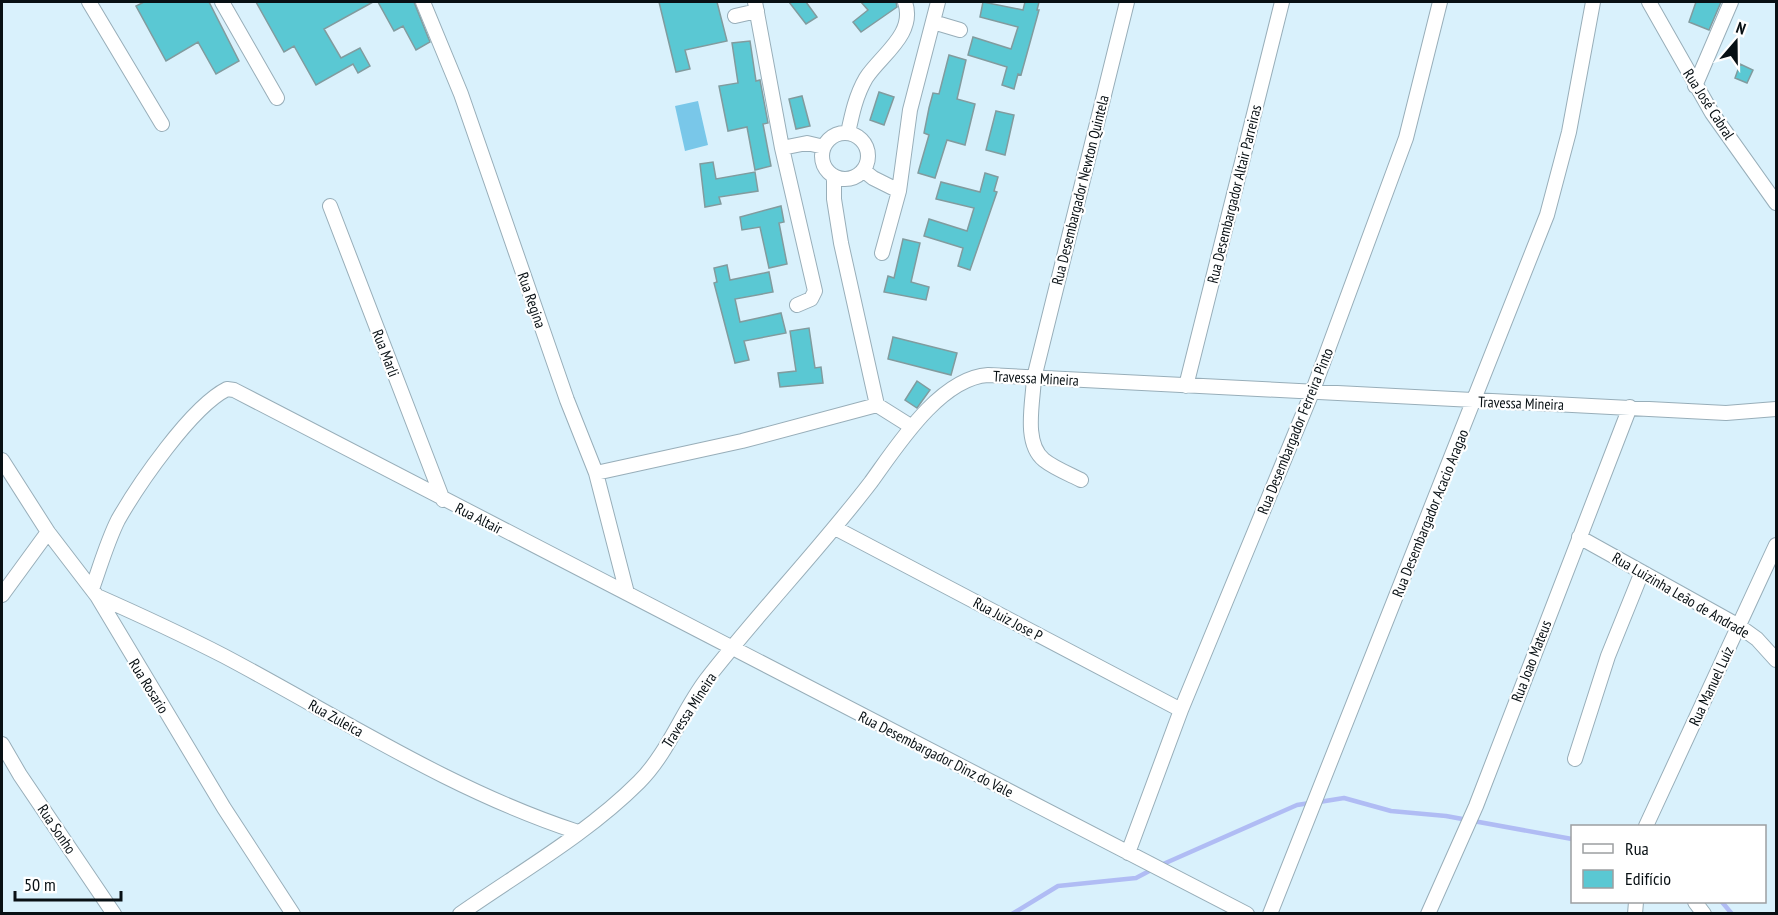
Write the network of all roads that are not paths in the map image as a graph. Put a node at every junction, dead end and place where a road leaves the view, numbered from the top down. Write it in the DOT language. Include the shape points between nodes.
graph roads {
  1 [pos="89,2"];
  2 [pos="222,2"];
  3 [pos="905,2"];
  4 [pos="938,2"];
  5 [pos="1127,2"];
  6 [pos="1282,2"];
  7 [pos="1440,2"];
  8 [pos="1593,2"];
  9 [pos="1649,2"];
  10 [pos="1731,2"];
  11 [pos="425,5"];
  12 [pos="756,6"];
  13 [pos="735,16"];
  14 [pos="933,22"];
  15 [pos="960,30"];
  16 [pos="1695,87"];
  17 [pos="277,98"];
  18 [pos="162,124"];
  19 [pos="848,133"];
  20 [pos="824,147"];
  21 [pos="782,148"];
  22 [pos="863,170"];
  23 [pos="834,176"];
  24 [pos="899,191"];
  25 [pos="1776,203"];
  26 [pos="330,206"];
  27 [pos="882,253"];
  28 [pos="797,305"];
  29 [pos="1034,378"];
  30 [pos="1186,386"];
  31 [pos="1313,390"];
  32 [pos="1474,401"];
  33 [pos="877,405"];
  34 [pos="1629,407"];
  35 [pos="1776,409"];
  36 [pos="912,427"];
  37 [pos="2,460"];
  38 [pos="596,473"];
  39 [pos="1081,480"];
  40 [pos="443,500"];
  41 [pos="836,528"];
  42 [pos="48,532"];
  43 [pos="1580,537"];
  44 [pos="1776,544"];
  45 [pos="1642,572"];
  46 [pos="94,593"];
  47 [pos="627,593"];
  48 [pos="2,595"];
  49 [pos="1739,626"];
  50 [pos="731,648"];
  51 [pos="1776,660"];
  52 [pos="1181,710"];
  53 [pos="2,744"];
  54 [pos="1575,759"];
  55 [pos="1646,825"];
  56 [pos="578,832"];
  57 [pos="1128,852"];
  58 [pos="114,914"];
  59 [pos="293,914"];
  60 [pos="460,914"];
  61 [pos="1247,914"];
  62 [pos="1270,914"];
  63 [pos="1428,914"];
  1 -- 18 [label="street"];
  2 -- 17 [label="street"];
  3 -- 19 [label="street" via="908,14 902,32 866,78"];
  4 -- 14 [label="street"];
  5 -- 29 [label="street, Rua Desembargador Newton Quintela"];
  6 -- 30 [label="street, Rua Desembargador Altair Parreiras"];
  7 -- 31 [label="street, Rua Desembargador Ferreira Pinto" via="1406,138"];
  8 -- 32 [label="street, Rua Desembargador Acacio Aragao" via="1569,132 1547,215"];
  9 -- 16 [label="street, Rua José Cabral"];
  10 -- 16 [label="street"];
  11 -- 38 [label="street, Rua Regina" via="461,94"];
  12 -- 13 [label="street"];
  12 -- 21 [label="street"];
  14 -- 15 [label="street"];
  14 -- 24 [label="street" via="910,110"];
  16 -- 25 [label="street, Rua José Cabral"];
  19 -- 20 [label="street" via="834,135"];
  19 -- 22 [label="street" via="860,138 868,150"];
  20 -- 21 [label="street" via="807,143"];
  20 -- 23 [label="street" via="823,163"];
  21 -- 28 [label="street" via="814,291 811,299"];
  22 -- 23 [label="street" via="852,178"];
  22 -- 24 [label="street"];
  23 -- 33 [label="street" via="841,243"];
  24 -- 27 [label="street"];
  26 -- 40 [label="street, Rua Marli"];
  29 -- 30 [label="street, Travessa Mineira"];
  29 -- 36 [label="street, Travessa Mineira" via="969,378 949,390"];
  29 -- 39 [label="street, Rua Desembargador Newton Quintela" via="1035,450 1044,460"];
  30 -- 31 [label="street, Travessa Mineira"];
  31 -- 32 [label="street, Travessa Mineira"];
  31 -- 52 [label="street, Rua Desembargador Ferreira Pinto"];
  32 -- 34 [label="street, Travessa Mineira"];
  32 -- 62 [label="street, Rua Desembargador Acacio Aragao"];
  33 -- 36 [label="street"];
  33 -- 38 [label="street" via="742,441"];
  34 -- 35 [label="street, Travessa Mineira" via="1726,413"];
  34 -- 43 [label="street, Rua Joao Mateus"];
  36 -- 41 [label="street, Travessa Mineira"];
  37 -- 42 [label="street, Rua Rosario"];
  38 -- 47 [label="street, Rua Regina"];
  40 -- 46 [label="street, Rua Altair" via="227,389 216,394 188,423 136,494 111,535"];
  40 -- 47 [label="street, Rua Altair"];
  41 -- 50 [label="street, Travessa Mineira"];
  41 -- 52 [label="street, Rua Juiz Jose P"];
  42 -- 46 [label="street, Rua Rosario"];
  42 -- 48 [label="street"];
  43 -- 45 [label="street, Rua Luizinha Leão de Andrade"];
  43 -- 63 [label="street, Rua Joao Mateus" via="1476,806"];
  44 -- 49 [label="street, Rua Manuel Luíz"];
  45 -- 49 [label="street, Rua Luizinha Leão de Andrade"];
  45 -- 54 [label="street" via="1608,656"];
  46 -- 56 [label="street, Rua Zuleica" via="223,656 476,793"];
  46 -- 59 [label="street, Rua Rosario"];
  47 -- 50 [label="street, Rua Altair"];
  49 -- 51 [label="street, Rua Luizinha Leão de Andrade"];
  49 -- 55 [label="street, Rua Manuel Luíz"];
  50 -- 56 [label="street, Travessa Mineira" via="641,780"];
  50 -- 57 [label="street, Rua Desembargador Dinz do Vale"];
  52 -- 57 [label="street, Rua Desembargador Ferreira Pinto"];
  53 -- 58 [label="street, Rua Sonho"];
  56 -- 60 [label="street, Travessa Mineira"];
  57 -- 61 [label="street, Rua Desembargador Dinz do Vale"];
}
